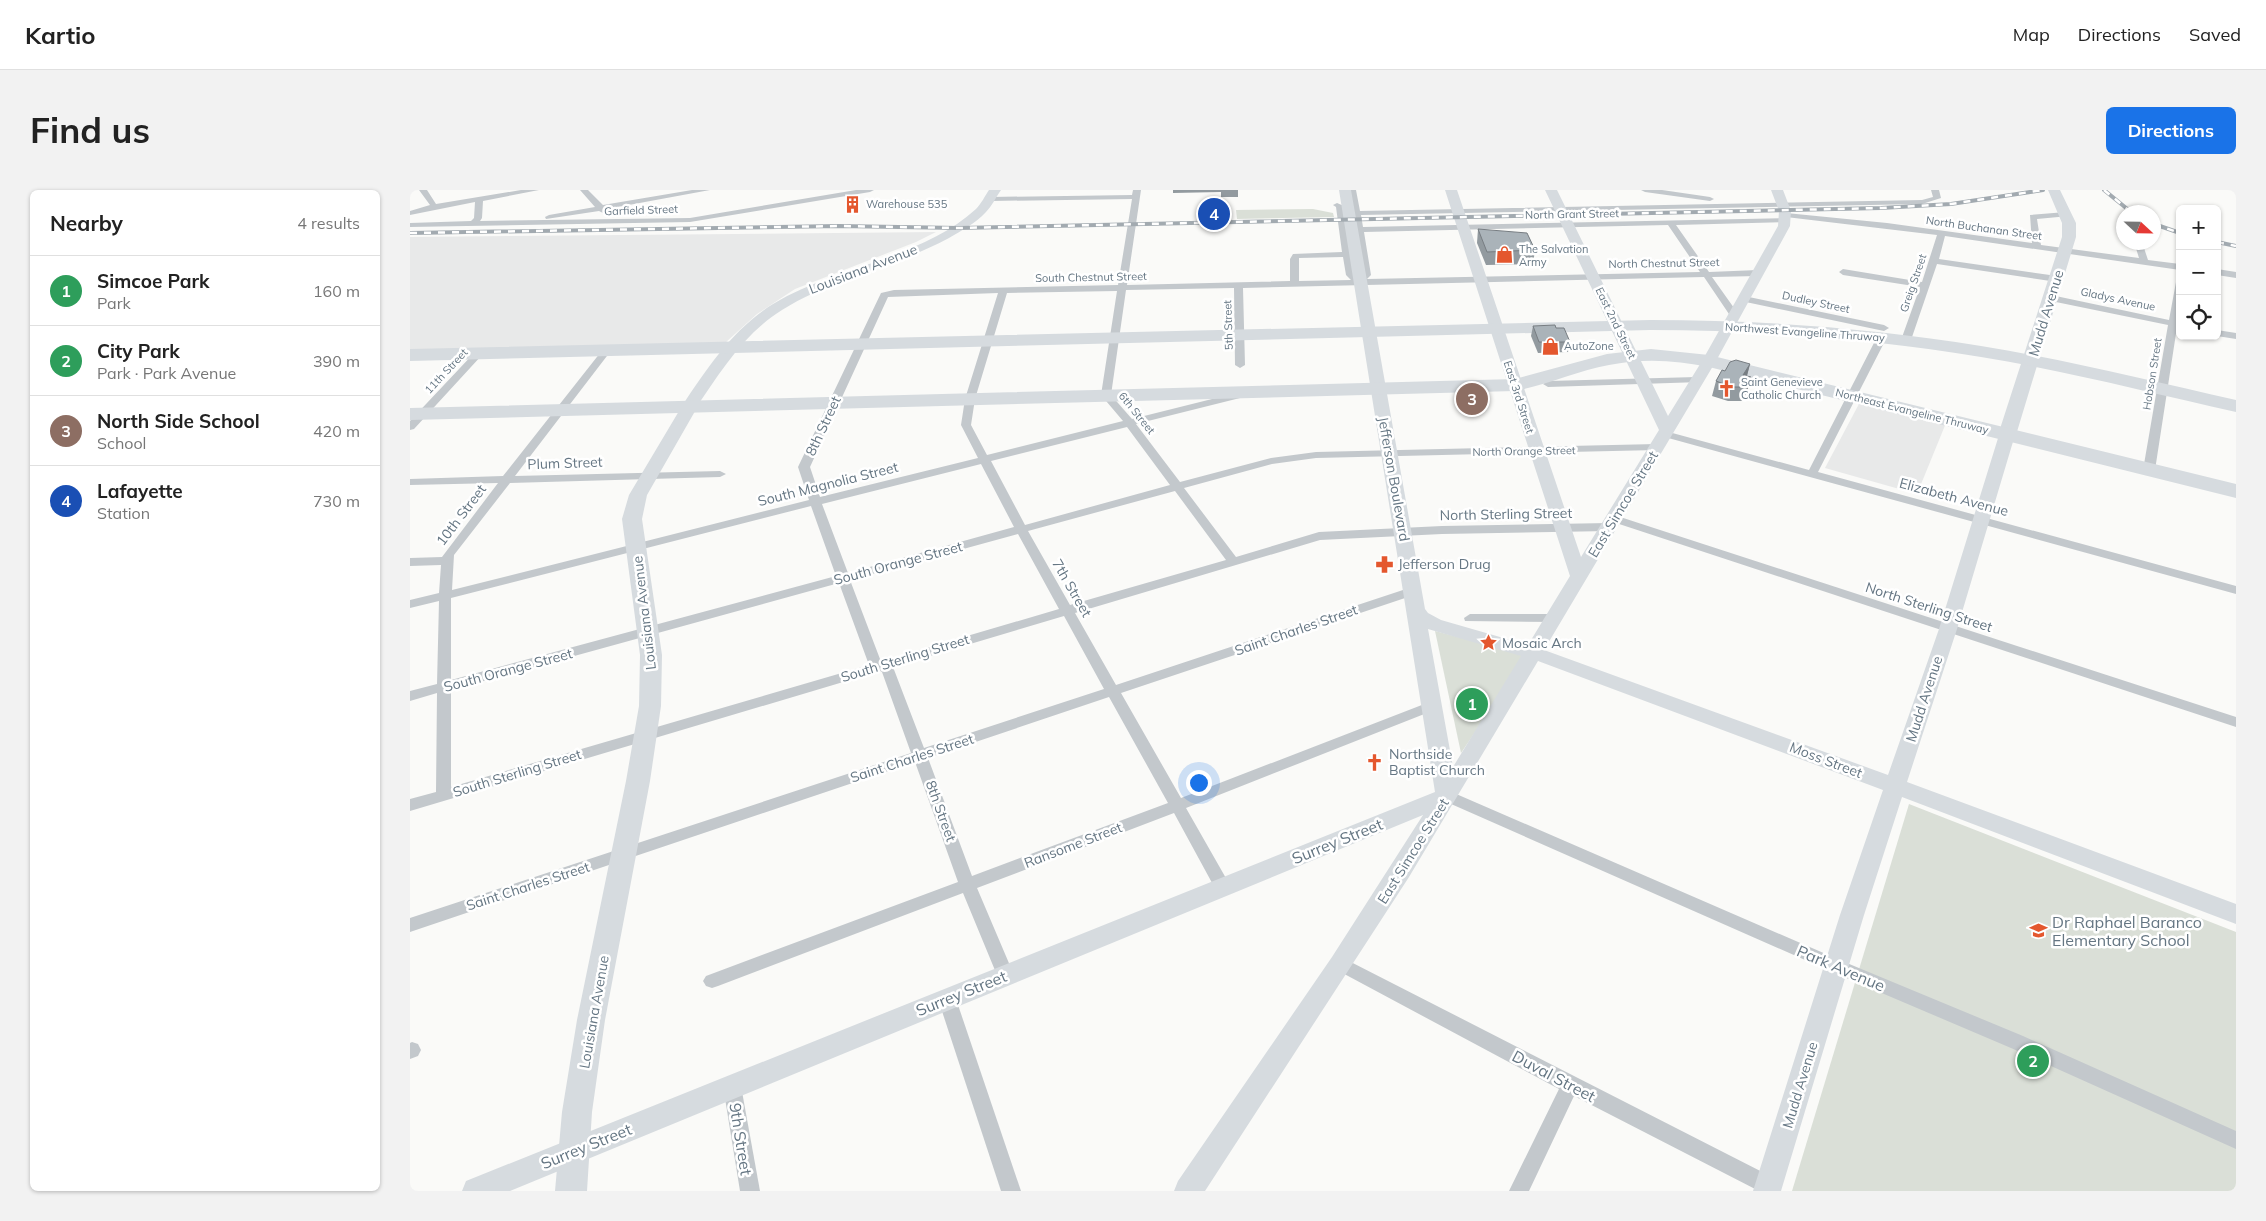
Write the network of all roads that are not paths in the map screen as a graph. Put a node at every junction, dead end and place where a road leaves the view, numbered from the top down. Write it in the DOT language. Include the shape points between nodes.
graph roads {
  1 [pos="423,190"];
  2 [pos="535,190"];
  3 [pos="584,190"];
  4 [pos="706,190"];
  5 [pos="804,190"];
  6 [pos="870,190"];
  7 [pos="1345,190"];
  8 [pos="1352,190"];
  9 [pos="1451,190"];
  10 [pos="1552,190"];
  11 [pos="1645,190"];
  12 [pos="1777,190"];
  13 [pos="1935,190"];
  14 [pos="2054,190"];
  15 [pos="1136,193"];
  16 [pos="993,194"];
  17 [pos="1035,194"];
  18 [pos="478,199"];
  19 [pos="816,199"];
  20 [pos="1338,205"];
  21 [pos="434,206"];
  22 [pos="1755,206"];
  23 [pos="601,208"];
  24 [pos="2064,210"];
  25 [pos="410,213"];
  26 [pos="1356,213"];
  27 [pos="1785,213"];
  28 [pos="1564,216"];
  29 [pos="1460,219"];
  30 [pos="602,223"];
  31 [pos="1671,223"];
  32 [pos="472,224"];
  33 [pos="533,224"];
  34 [pos="1132,224"];
  35 [pos="410,225"];
  36 [pos="1359,230"];
  37 [pos="1942,233"];
  38 [pos="2037,246"];
  39 [pos="2140,250"];
  40 [pos="2066,251"];
  41 [pos="1347,254"];
  42 [pos="1934,262"];
  43 [pos="2144,262"];
  44 [pos="2176,266"];
  45 [pos="1843,272"];
  46 [pos="1758,273"];
  47 [pos="2221,273"];
  48 [pos="1708,274"];
  49 [pos="1593,275"];
  50 [pos="2236,275"];
  51 [pos="1480,279"];
  52 [pos="2057,279"];
  53 [pos="1359,282"];
  54 [pos="1295,283"];
  55 [pos="1238,285"];
  56 [pos="1926,285"];
  57 [pos="1122,287"];
  58 [pos="1003,290"];
  59 [pos="887,294"];
  60 [pos="2051,298"];
  61 [pos="1735,313"];
  62 [pos="2176,324"];
  63 [pos="1618,326"];
  64 [pos="1496,329"];
  65 [pos="1368,332"];
  66 [pos="1883,332"];
  67 [pos="2221,333"];
  68 [pos="1239,335"];
  69 [pos="2236,336"];
  70 [pos="1114,338"];
  71 [pos="1906,340"];
  72 [pos="987,341"];
  73 [pos="860,344"];
  74 [pos="732,347"];
  75 [pos="607,350"];
  76 [pos="479,353"];
  77 [pos="410,355"];
  78 [pos="1632,356"];
  79 [pos="1709,361"];
  80 [pos="2031,361"];
  81 [pos="1240,365"];
  82 [pos="1697,380"];
  83 [pos="1644,382"];
  84 [pos="1548,384"];
  85 [pos="1515,385"];
  86 [pos="1378,389"];
  87 [pos="2162,390"];
  88 [pos="1252,392"];
  89 [pos="1106,395"];
  90 [pos="1852,396"];
  91 [pos="970,399"];
  92 [pos="834,403"];
  93 [pos="690,406"];
  94 [pos="2236,406"];
  95 [pos="560,410"];
  96 [pos="414,418"];
  97 [pos="1130,423"];
  98 [pos="2007,434"];
  99 [pos="1663,437"];
  100 [pos="1537,451"];
  101 [pos="1390,454"];
  102 [pos="985,460"];
  103 [pos="2149,470"];
  104 [pos="720,474"];
  105 [pos="1812,474"];
  106 [pos="649,475"];
  107 [pos="506,480"];
  108 [pos="410,482"];
  109 [pos="1178,486"];
  110 [pos="2236,491"];
  111 [pos="816,502"];
  112 [pos="1980,520"];
  113 [pos="1611,523"];
  114 [pos="1563,528"];
  115 [pos="1021,529"];
  116 [pos="1404,531"];
  117 [pos="636,547"];
  118 [pos="447,561"];
  119 [pos="1232,561"];
  120 [pos="410,562"];
  121 [pos="1579,577"];
  122 [pos="843,578"];
  123 [pos="2236,590"];
  124 [pos="445,595"];
  125 [pos="1415,600"];
  126 [pos="410,604"];
  127 [pos="1068,609"];
  128 [pos="1470,618"];
  129 [pos="1555,618"];
  130 [pos="1948,628"];
  131 [pos="648,631"];
  132 [pos="1534,653"];
  133 [pos="882,665"];
  134 [pos="444,687"];
  135 [pos="1114,691"];
  136 [pos="410,696"];
  137 [pos="1432,706"];
  138 [pos="2236,722"];
  139 [pos="646,735"];
  140 [pos="921,755"];
  141 [pos="1896,787"];
  142 [pos="443,795"];
  143 [pos="1447,796"];
  144 [pos="410,805"];
  145 [pos="1177,806"];
  146 [pos="623,854"];
  147 [pos="968,884"];
  148 [pos="1224,887"];
  149 [pos="2236,914"];
  150 [pos="410,925"];
  151 [pos="1341,964"];
  152 [pos="1836,966"];
  153 [pos="1005,975"];
  154 [pos="712,981"];
  155 [pos="947,999"];
  156 [pos="1570,1085"];
  157 [pos="732,1086"];
  158 [pos="2236,1140"];
  159 [pos="574,1152"];
  160 [pos="1768,1189"];
  161 [pos="476,1191"];
  162 [pos="571,1191"];
  163 [pos="750,1191"];
  164 [pos="1011,1191"];
  165 [pos="1188,1191"];
  166 [pos="1519,1191"];
  1 -- 21 [label="street"];
  2 -- 18 [label="street"];
  3 -- 23 [label="street"];
  4 -- 23 [label="street"];
  5 -- 19 [label="street"];
  6 -- 19 [label="street, Garfield Street"];
  7 -- 53 [label="street, Jefferson Boulevard"];
  8 -- 26 [label="street, Jefferson Boulevard"];
  9 -- 29 [label="street, East 3rd Street"];
  10 -- 28 [label="street, East 2nd Street"];
  11 -- 22 [label="street"];
  12 -- 27 [label="street"];
  13 -- 27 [label="street" via="1937,198 1929,202"];
  14 -- 24 [label="main road, Mudd Avenue"];
  15 -- 17 [label="street"];
  15 -- 34 [label="street"];
  16 -- 17 [label="street"];
  16 -- 74 [label="street, Louisiana Avenue" via="977,216 959,228 927,244 795,296 769,312"];
  18 -- 21 [label="street"];
  18 -- 32 [label="street" via="478,218"];
  19 -- 30 [label="street, Garfield Street" via="690,220"];
  20 -- 41 [label="street, Jefferson Boulevard"];
  21 -- 25 [label="street"];
  22 -- 27 [label="street"];
  22 -- 28 [label="street"];
  23 -- 30 [label="street" via="607,216"];
  23 -- 33 [label="street" via="550,216"];
  24 -- 38 [label="street" via="2033,218"];
  24 -- 40 [label="main road, Mudd Avenue" via="2070,231"];
  26 -- 29 [label="street"];
  26 -- 36 [label="street, Jefferson Boulevard"];
  27 -- 31 [label="street, North Grant Street"];
  27 -- 37 [label="street, North Buchanan Street"];
  27 -- 46 [label="street, East Simcoe Street"];
  28 -- 29 [label="street, North Grant Street"];
  28 -- 29 [label="street"];
  28 -- 31 [label="street, North Grant Street"];
  28 -- 49 [label="street, East 2nd Street"];
  29 -- 36 [label="street, North Grant Street"];
  29 -- 51 [label="street, East 3rd Street"];
  30 -- 33 [label="street, Garfield Street"];
  31 -- 48 [label="street"];
  32 -- 33 [label="street, Garfield Street"];
  32 -- 35 [label="street, Garfield Street"];
  34 -- 57 [label="street, 6th Street"];
  36 -- 53 [label="street, Jefferson Boulevard" via="1367,274"];
  37 -- 38 [label="street, North Buchanan Street"];
  37 -- 42 [label="street, Greig Street"];
  38 -- 40 [label="street, North Buchanan Street"];
  39 -- 43 [label="street"];
  40 -- 43 [label="street, North Buchanan Street"];
  40 -- 52 [label="main road, Mudd Avenue"];
  41 -- 53 [label="street, Jefferson Boulevard" via="1350,275"];
  41 -- 54 [label="street" via="1296,256"];
  42 -- 52 [label="street"];
  42 -- 56 [label="street, Greig Street"];
  43 -- 44 [label="street, North Buchanan Street"];
  45 -- 56 [label="street"];
  46 -- 48 [label="street, North Chestnut Street"];
  46 -- 61 [label="street, East Simcoe Street"];
  47 -- 50 [label="street"];
  48 -- 49 [label="street, North Chestnut Street"];
  48 -- 61 [label="street"];
  49 -- 51 [label="street, North Chestnut Street"];
  49 -- 63 [label="street, East 2nd Street"];
  51 -- 53 [label="street, North Chestnut Street"];
  51 -- 64 [label="street, East 3rd Street"];
  52 -- 60 [label="main road, Mudd Avenue"];
  53 -- 54 [label="street, South Chestnut Street"];
  53 -- 65 [label="street, Jefferson Boulevard"];
  54 -- 55 [label="street, South Chestnut Street"];
  55 -- 57 [label="street, South Chestnut Street"];
  55 -- 68 [label="street, 5th Street"];
  56 -- 71 [label="street, Greig Street"];
  57 -- 58 [label="street, South Chestnut Street"];
  57 -- 70 [label="street, 6th Street"];
  58 -- 59 [label="street, South Chestnut Street"];
  58 -- 72 [label="street, 7th Street"];
  59 -- 73 [label="street, 8th Street"];
  60 -- 62 [label="street, Gladys Avenue"];
  60 -- 80 [label="main road, Mudd Avenue"];
  61 -- 63 [label="highway, Northwest Evangeline Thruway"];
  61 -- 66 [label="street, Dudley Street"];
  61 -- 66 [label="highway, Northwest Evangeline Thruway" via="1792,328"];
  61 -- 79 [label="street, East Simcoe Street"];
  62 -- 87 [label="street, Hobson Street"];
  63 -- 64 [label="highway, Northwest Evangeline Thruway"];
  63 -- 78 [label="street, East 2nd Street"];
  64 -- 65 [label="highway, Northwest Evangeline Thruway"];
  64 -- 85 [label="street, East 3rd Street"];
  65 -- 68 [label="highway, Northwest Evangeline Thruway"];
  65 -- 86 [label="street, Jefferson Boulevard"];
  66 -- 71 [label="highway, Northwest Evangeline Thruway"];
  66 -- 90 [label="street"];
  67 -- 69 [label="street"];
  68 -- 70 [label="highway, Northwest Evangeline Thruway"];
  68 -- 81 [label="street, 5th Street"];
  70 -- 72 [label="highway, Northwest Evangeline Thruway"];
  70 -- 89 [label="street, 6th Street"];
  71 -- 80 [label="highway, Northwest Evangeline Thruway"];
  72 -- 73 [label="highway, Northwest Evangeline Thruway"];
  72 -- 91 [label="street, 7th Street"];
  73 -- 74 [label="highway, Northwest Evangeline Thruway"];
  73 -- 92 [label="street, 8th Street"];
  74 -- 75 [label="highway, Northwest Evangeline Thruway"];
  74 -- 93 [label="street, Louisiana Avenue"];
  75 -- 76 [label="highway, Northwest Evangeline Thruway"];
  75 -- 95 [label="street, 10th Street"];
  76 -- 77 [label="highway, Northwest Evangeline Thruway"];
  76 -- 96 [label="street, 11th Street"];
  78 -- 79 [label="highway, Northeast Evangeline Thruway" via="1670,355"];
  78 -- 83 [label="street, East 2nd Street"];
  78 -- 85 [label="highway, Northeast Evangeline Thruway" via="1604,360 1544,380"];
  79 -- 82 [label="street, East Simcoe Street"];
  79 -- 90 [label="highway, Northeast Evangeline Thruway"];
  80 -- 87 [label="highway, Northwest Evangeline Thruway"];
  80 -- 98 [label="main road, Mudd Avenue"];
  82 -- 83 [label="street"];
  82 -- 99 [label="street, East Simcoe Street"];
  83 -- 84 [label="street"];
  83 -- 99 [label="street, East 2nd Street"];
  85 -- 86 [label="highway, Northeast Evangeline Thruway"];
  85 -- 100 [label="street, East 3rd Street"];
  86 -- 88 [label="highway, Northeast Evangeline Thruway"];
  86 -- 101 [label="street, Jefferson Boulevard"];
  87 -- 94 [label="highway, Northwest Evangeline Thruway"];
  87 -- 103 [label="street, Hobson Street"];
  88 -- 89 [label="highway, Northeast Evangeline Thruway"];
  88 -- 97 [label="street, South Magnolia Street"];
  89 -- 91 [label="highway, Northeast Evangeline Thruway"];
  89 -- 97 [label="street, 6th Street"];
  90 -- 98 [label="highway, Northeast Evangeline Thruway"];
  90 -- 105 [label="street"];
  91 -- 92 [label="highway, Northeast Evangeline Thruway"];
  91 -- 102 [label="street, 7th Street" via="966,425"];
  92 -- 93 [label="highway, Northeast Evangeline Thruway"];
  92 -- 111 [label="street, 8th Street" via="804,467"];
  93 -- 95 [label="highway, Northeast Evangeline Thruway"];
  93 -- 106 [label="main road, Louisiana Avenue"];
  95 -- 96 [label="highway, Northeast Evangeline Thruway"];
  95 -- 107 [label="street, 10th Street"];
  97 -- 102 [label="street, South Magnolia Street"];
  97 -- 109 [label="street, 6th Street"];
  98 -- 103 [label="highway, Northeast Evangeline Thruway"];
  98 -- 112 [label="street, Mudd Avenue"];
  99 -- 100 [label="street, North Orange Street"];
  99 -- 105 [label="street, Elizabeth Avenue"];
  99 -- 113 [label="street, East Simcoe Street"];
  100 -- 101 [label="street, North Orange Street"];
  100 -- 114 [label="street, East 3rd Street"];
  101 -- 109 [label="street, South Orange Street" via="1299,456"];
  101 -- 116 [label="street, Jefferson Boulevard"];
  102 -- 111 [label="street, South Magnolia Street"];
  102 -- 115 [label="street, 7th Street"];
  103 -- 110 [label="highway, Northeast Evangeline Thruway"];
  104 -- 106 [label="street, Plum Street"];
  105 -- 112 [label="street, Elizabeth Avenue"];
  106 -- 107 [label="street, Plum Street"];
  106 -- 117 [label="main road, Louisiana Avenue" via="634,510 632,527"];
  107 -- 108 [label="street, Plum Street"];
  107 -- 118 [label="street, 10th Street" via="453,548"];
  109 -- 115 [label="street, South Orange Street"];
  109 -- 119 [label="street, 6th Street"];
  111 -- 117 [label="street, South Magnolia Street"];
  111 -- 122 [label="street, 8th Street"];
  112 -- 123 [label="street, Elizabeth Avenue"];
  112 -- 130 [label="street, Mudd Avenue"];
  113 -- 114 [label="street, North Sterling Street"];
  113 -- 121 [label="street, East Simcoe Street"];
  113 -- 130 [label="street, North Sterling Street"];
  114 -- 116 [label="street, North Sterling Street"];
  114 -- 121 [label="street, East 3rd Street"];
  115 -- 122 [label="street, South Orange Street"];
  115 -- 127 [label="street, 7th Street"];
  116 -- 119 [label="street, South Sterling Street" via="1319,536"];
  116 -- 125 [label="street, Jefferson Boulevard"];
  117 -- 124 [label="street, South Magnolia Street"];
  117 -- 131 [label="main road, Louisiana Avenue"];
  118 -- 120 [label="street"];
  118 -- 124 [label="street, 10th Street"];
  119 -- 127 [label="street, South Sterling Street"];
  121 -- 129 [label="street, East Simcoe Street"];
  122 -- 131 [label="street, South Orange Street"];
  122 -- 133 [label="street, 8th Street" via="874,662"];
  124 -- 126 [label="street, South Magnolia Street"];
  124 -- 134 [label="street, 10th Street"];
  125 -- 132 [label="street, Moss Street" via="1421,617 1434,624"];
  125 -- 135 [label="street, Saint Charles Street"];
  125 -- 137 [label="street, Jefferson Boulevard"];
  127 -- 133 [label="street, South Sterling Street"];
  127 -- 135 [label="street, 7th Street"];
  128 -- 129 [label="street"];
  129 -- 132 [label="street, East Simcoe Street"];
  130 -- 138 [label="street, North Sterling Street"];
  130 -- 141 [label="street, Mudd Avenue"];
  131 -- 134 [label="street, South Orange Street"];
  131 -- 139 [label="main road, Louisiana Avenue" via="651,678"];
  132 -- 141 [label="street, Moss Street"];
  132 -- 143 [label="street, East Simcoe Street"];
  133 -- 139 [label="street, South Sterling Street"];
  133 -- 140 [label="street, 8th Street" via="888,669"];
  134 -- 136 [label="street, South Orange Street"];
  134 -- 142 [label="street, 10th Street"];
  135 -- 140 [label="street, Saint Charles Street"];
  135 -- 145 [label="street, 7th Street"];
  137 -- 143 [label="street, Jefferson Boulevard"];
  137 -- 145 [label="street, Ransome Street"];
  139 -- 142 [label="street, South Sterling Street"];
  139 -- 146 [label="main road, Louisiana Avenue"];
  140 -- 146 [label="street, Saint Charles Street"];
  140 -- 147 [label="street, 8th Street"];
  141 -- 149 [label="street, Moss Street"];
  141 -- 152 [label="street, Mudd Avenue"];
  142 -- 144 [label="street, South Sterling Street"];
  143 -- 148 [label="street, Surrey Street"];
  143 -- 151 [label="street, East Simcoe Street"];
  143 -- 152 [label="street, Park Avenue"];
  145 -- 147 [label="street, Ransome Street"];
  145 -- 148 [label="street, 7th Street"];
  146 -- 150 [label="street, Saint Charles Street"];
  146 -- 159 [label="main road, Louisiana Avenue" via="591,1020"];
  147 -- 153 [label="street, 8th Street"];
  147 -- 154 [label="street, Ransome Street"];
  148 -- 153 [label="street, Surrey Street"];
  151 -- 156 [label="street, Duval Street"];
  151 -- 165 [label="street, East Simcoe Street"];
  152 -- 158 [label="street, Park Avenue" via="2017,1042"];
  152 -- 160 [label="street, Mudd Avenue"];
  153 -- 155 [label="street, Surrey Street"];
  155 -- 157 [label="street, Surrey Street"];
  155 -- 164 [label="street"];
  156 -- 160 [label="street, Duval Street"];
  156 -- 166 [label="street"];
  157 -- 159 [label="street, Surrey Street"];
  157 -- 163 [label="street, 9th Street"];
  159 -- 161 [label="street, Surrey Street"];
  159 -- 162 [label="main road, Louisiana Avenue"];
}
